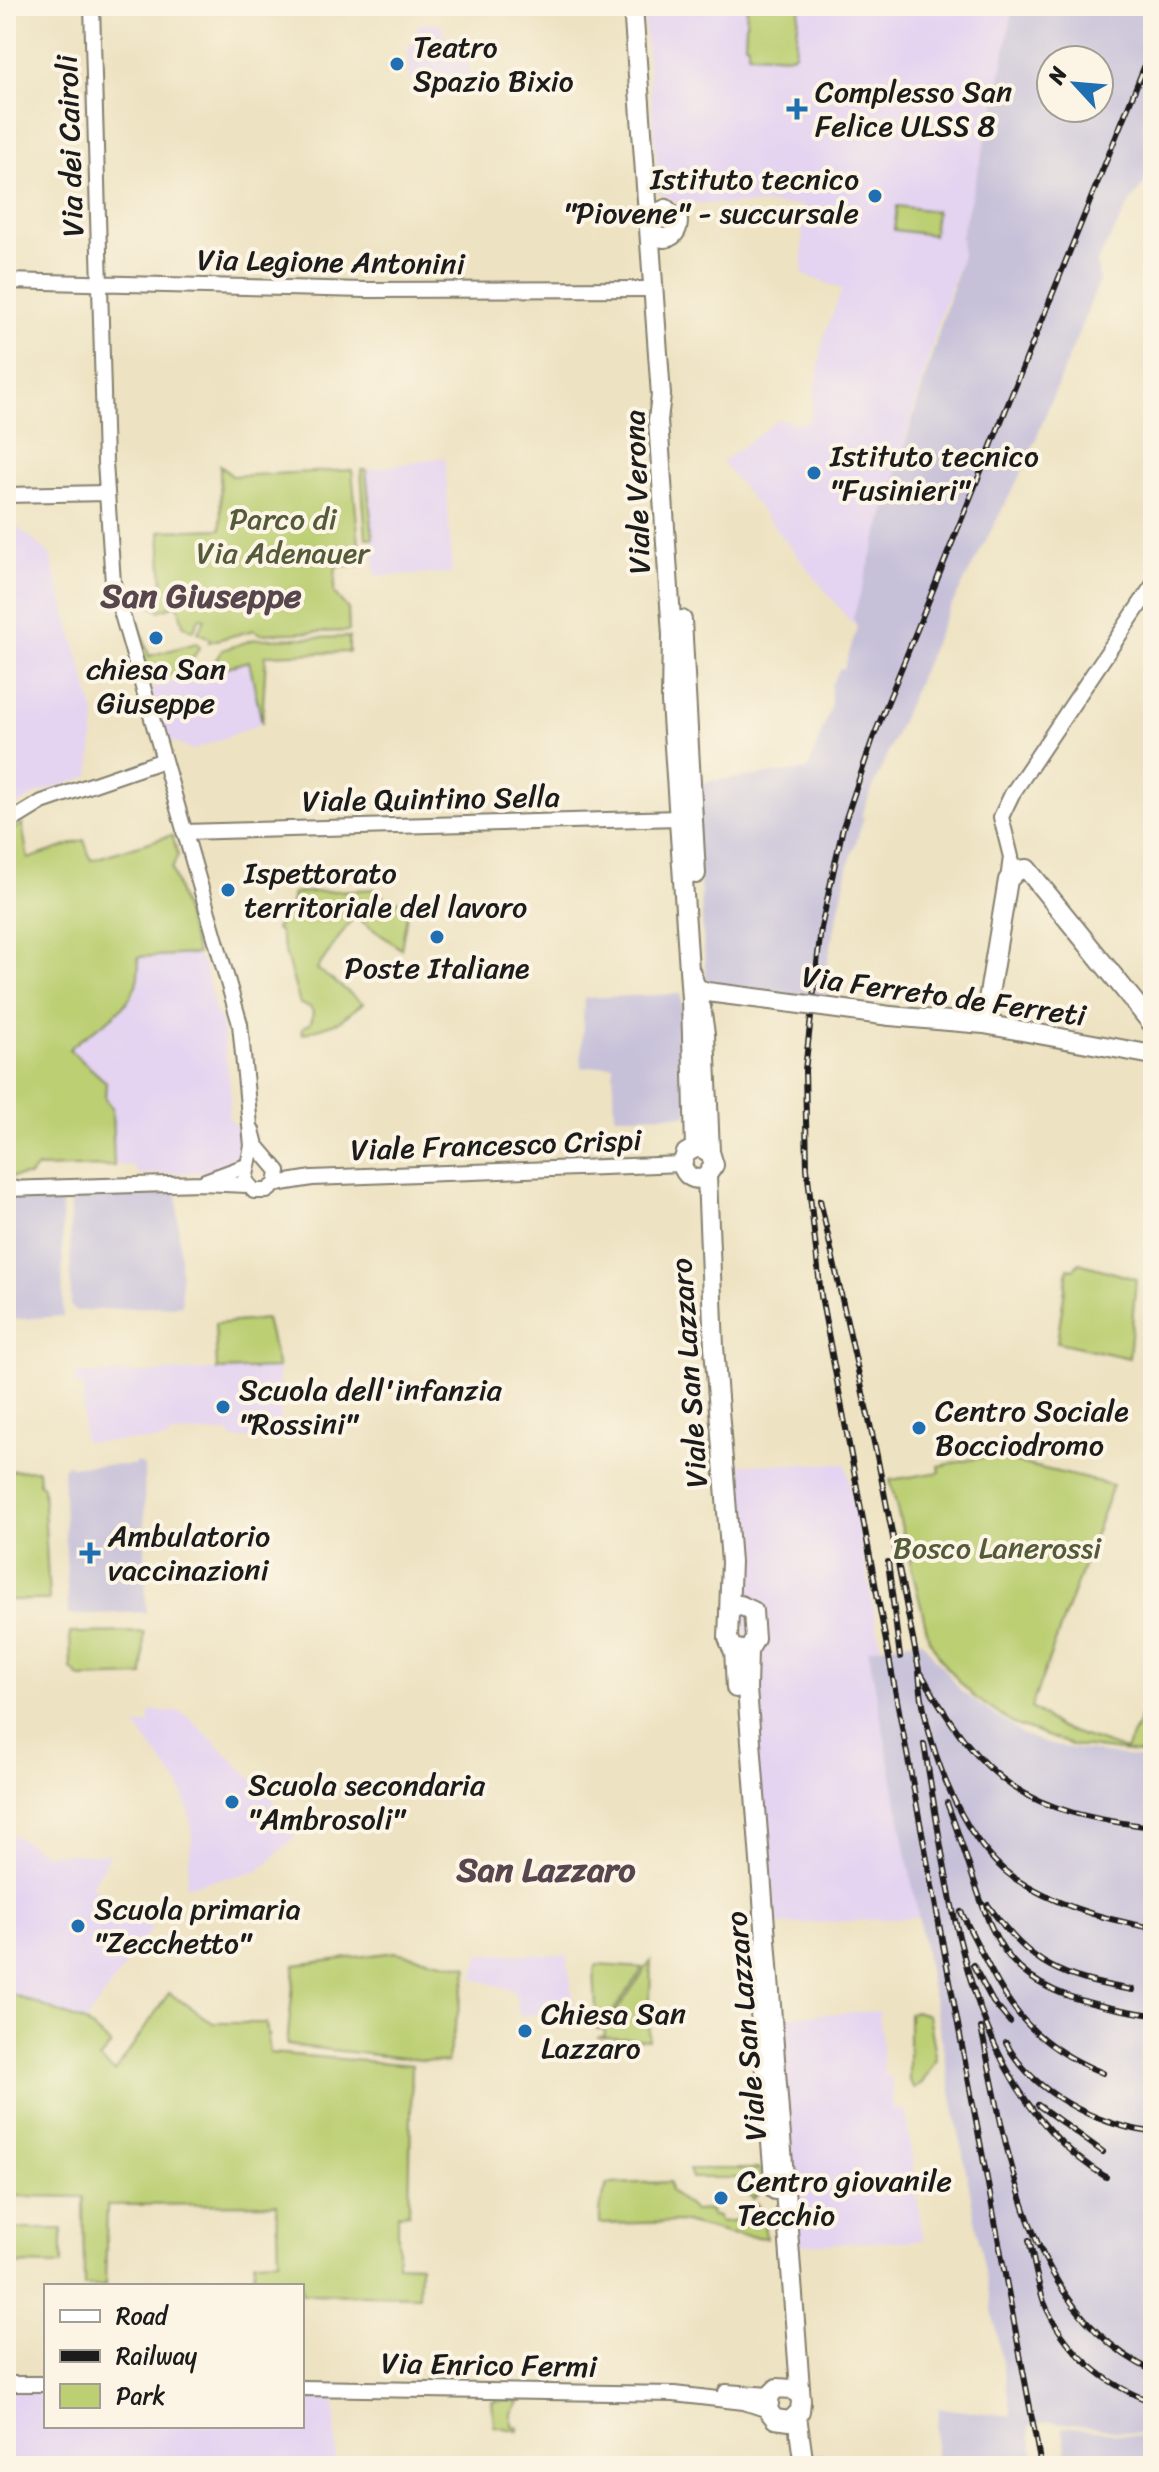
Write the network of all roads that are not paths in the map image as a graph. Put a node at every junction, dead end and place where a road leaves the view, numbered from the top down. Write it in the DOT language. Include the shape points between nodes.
graph roads {
  1 [pos="92,6"];
  2 [pos="633,6"];
  3 [pos="6,281"];
  4 [pos="100,284"];
  5 [pos="654,289"];
  6 [pos="661,395"];
  7 [pos="107,493"];
  8 [pos="6,495"];
  9 [pos="1153,585"];
  10 [pos="161,761"];
  11 [pos="679,818"];
  12 [pos="6,824"];
  13 [pos="184,832"];
  14 [pos="1009,844"];
  15 [pos="1027,869"];
  16 [pos="1008,880"];
  17 [pos="694,958"];
  18 [pos="699,990"];
  19 [pos="732,996"];
  20 [pos="984,1024"];
  21 [pos="1153,1025"];
  22 [pos="705,1034"];
  23 [pos="1153,1055"];
  24 [pos="252,1130"];
  25 [pos="702,1150"];
  26 [pos="271,1163"];
  27 [pos="248,1164"];
  28 [pos="682,1164"];
  29 [pos="312,1178"];
  30 [pos="703,1178"];
  31 [pos="201,1183"];
  32 [pos="276,1184"];
  33 [pos="247,1185"];
  34 [pos="6,1189"];
  35 [pos="739,1608"];
  36 [pos="741,1650"];
  37 [pos="6,2384"];
  38 [pos="44,2384"];
  39 [pos="304,2388"];
  40 [pos="800,2396"];
  41 [pos="773,2397"];
  42 [pos="791,2419"];
  43 [pos="795,2466"];
  44 [pos="804,2466"];
  1 -- 4 [label="street, Via dei Cairoli"];
  2 -- 5 [label="main road" via="647,190 658,224"];
  3 -- 4 [label="street, Via Legione Antonini"];
  4 -- 5 [label="street, Via Legione Antonini"];
  4 -- 7 [label="street, Via dei Cairoli"];
  5 -- 6 [label="main road"];
  6 -- 11 [label="main road, Viale Verona" via="658,420"];
  6 -- 17 [label="main road, Viale Verona" via="668,420 686,658"];
  7 -- 8 [label="street"];
  7 -- 10 [label="street, Via dei Cairoli" via="113,583"];
  9 -- 14 [label="street" via="1012,794 1001,817"];
  10 -- 12 [label="street" via="42,802"];
  10 -- 13 [label="street, Via dei Cairoli"];
  11 -- 13 [label="street, Viale Quintino Sella"];
  11 -- 17 [label="main road, Viale Verona"];
  13 -- 24 [label="street, Via dei Cairoli" via="240,1024"];
  14 -- 15 [label="street"];
  14 -- 16 [label="street"];
  15 -- 16 [label="main road"];
  15 -- 21 [label="main road"];
  16 -- 20 [label="main road"];
  17 -- 18 [label="main road" via="693,983"];
  17 -- 19 [label="main road" via="709,983"];
  17 -- 25 [label="main road, Viale Verona"];
  18 -- 19 [label="main road, Via Ferreto de Ferreti"];
  18 -- 22 [label="main road"];
  19 -- 20 [label="main road, Via Ferreto de Ferreti, bridge"];
  19 -- 22 [label="main road" via="708,1002"];
  20 -- 23 [label="main road, Via Ferreto de Ferreti"];
  22 -- 25 [label="main road"];
  24 -- 26 [label="street" via="256,1145"];
  24 -- 27 [label="street"];
  25 -- 28 [label="main road" via="686,1153"];
  25 -- 30 [label="main road" via="714,1165"];
  26 -- 27 [label="street, Viale Francesco Crispi"];
  26 -- 29 [label="street, Viale Francesco Crispi"];
  26 -- 32 [label="street"];
  27 -- 31 [label="street, Viale Francesco Crispi"];
  27 -- 33 [label="street"];
  28 -- 29 [label="street, Viale Francesco Crispi"];
  28 -- 30 [label="main road" via="686,1174"];
  29 -- 32 [label="street, Viale Francesco Crispi"];
  30 -- 35 [label="main road, Viale San Lazzaro" via="731,1570"];
  31 -- 33 [label="street, Viale Francesco Crispi"];
  31 -- 34 [label="street, Viale Francesco Crispi"];
  32 -- 33 [label="street, Viale Francesco Crispi" via="262,1192"];
  35 -- 36 [label="main road, Viale San Lazzaro" via="728,1638"];
  35 -- 36 [label="main road, Viale San Lazzaro" via="753,1611 756,1629"];
  36 -- 40 [label="main road, Viale San Lazzaro"];
  36 -- 41 [label="main road, Viale San Lazzaro" via="768,2125 787,2337 788,2373"];
  37 -- 38 [label="street"];
  39 -- 41 [label="street, Via Enrico Fermi" via="687,2391"];
  40 -- 41 [label="main road" via="792,2389"];
  40 -- 42 [label="main road" via="802,2406"];
  41 -- 42 [label="main road" via="775,2419"];
  42 -- 43 [label="main road"];
  42 -- 44 [label="main road"];
}
